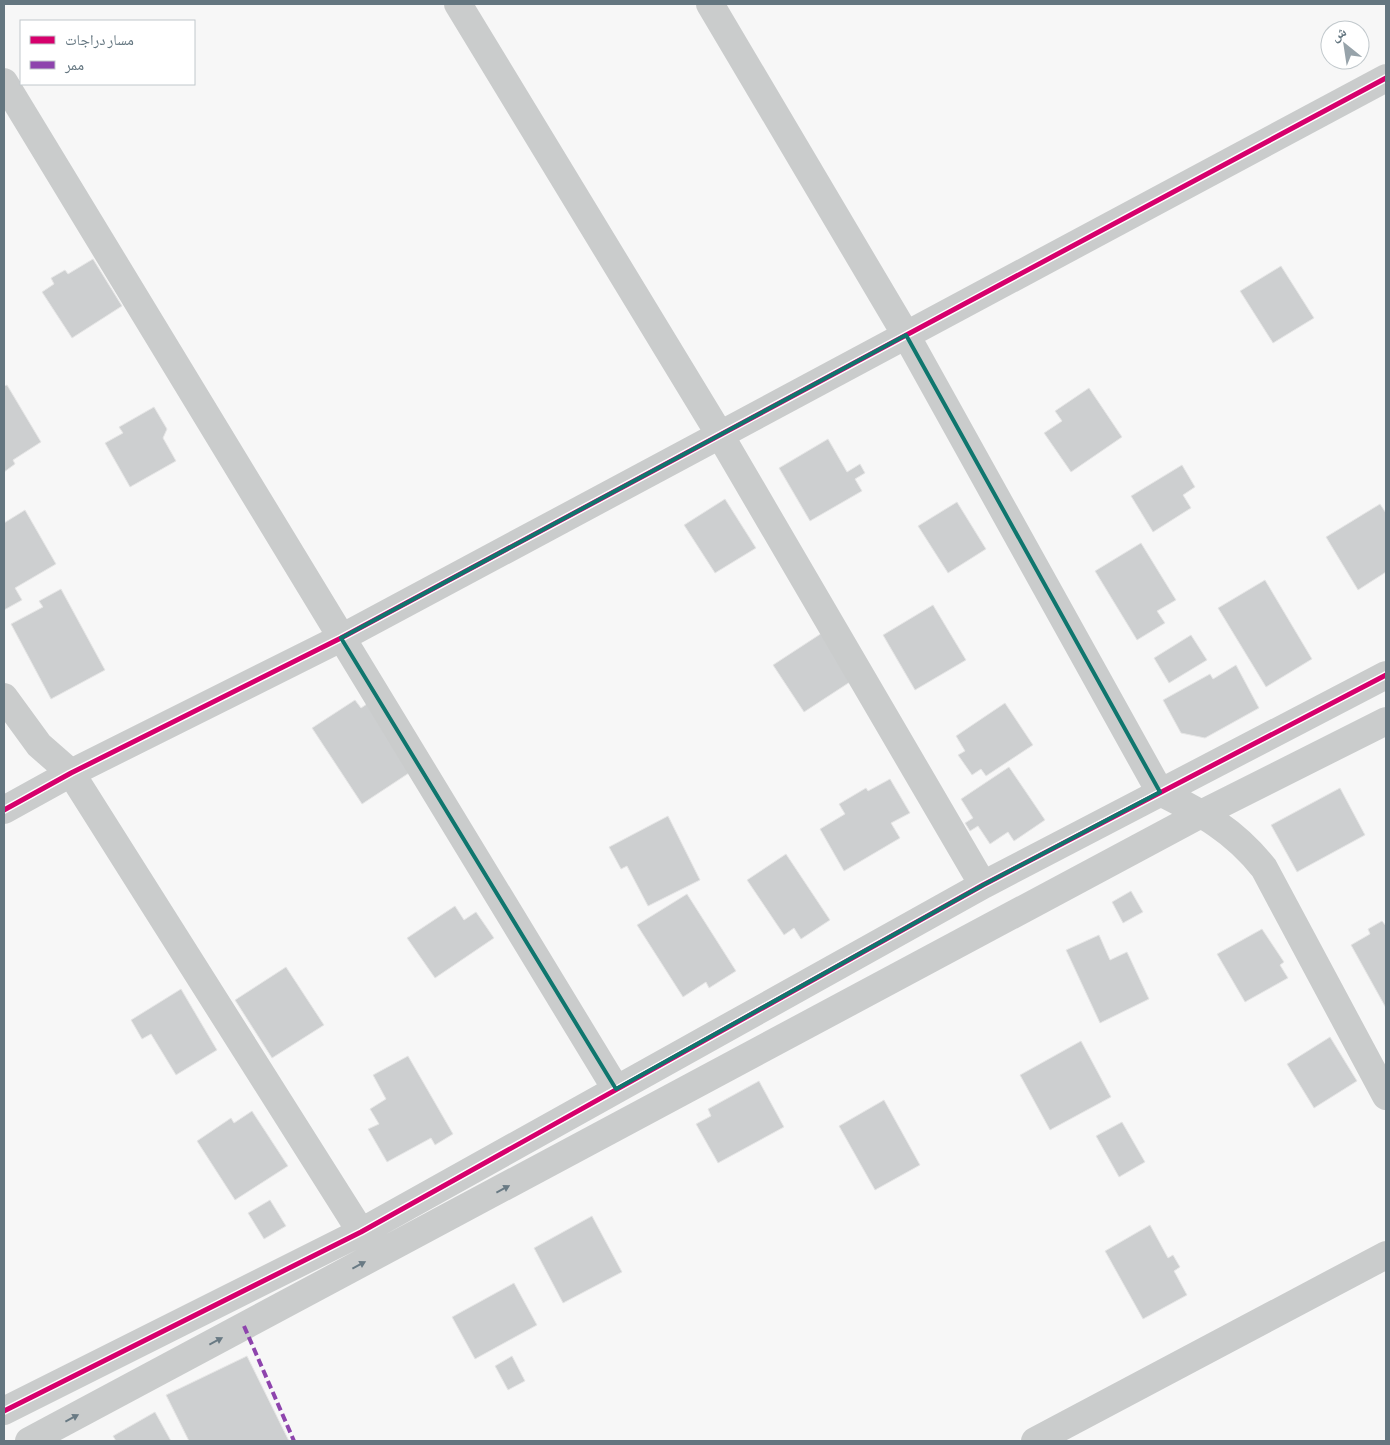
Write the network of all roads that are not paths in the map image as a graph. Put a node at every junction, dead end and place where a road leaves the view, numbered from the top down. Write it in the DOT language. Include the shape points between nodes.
graph roads {
  1 [pos="458,4"];
  2 [pos="710,4"];
  3 [pos="1386,78"];
  4 [pos="4,82"];
  5 [pos="906,335"];
  6 [pos="720,435"];
  7 [pos="342,638"];
  8 [pos="1386,675"];
  9 [pos="4,697"];
  10 [pos="1386,720"];
  11 [pos="71,773"];
  12 [pos="1160,792"];
  13 [pos="4,810"];
  14 [pos="1203,813"];
  15 [pos="982,885"];
  16 [pos="616,1089"];
  17 [pos="1386,1096"];
  18 [pos="361,1232"];
  19 [pos="1386,1255"];
  20 [pos="4,1411"];
  21 [pos="30,1441"];
  22 [pos="1035,1441"];
  1 -- 6 [label="street"];
  2 -- 5 [label="street"];
  3 -- 5 [label="street"];
  4 -- 7 [label="street"];
  5 -- 6 [label="street"];
  5 -- 12 [label="street"];
  6 -- 7 [label="street"];
  6 -- 15 [label="street"];
  7 -- 11 [label="street"];
  7 -- 16 [label="street"];
  8 -- 12 [label="street"];
  9 -- 11 [label="street" via="39,745"];
  10 -- 14 [label="street"];
  11 -- 13 [label="street"];
  11 -- 18 [label="street"];
  12 -- 14 [label="street"];
  12 -- 15 [label="street"];
  14 -- 17 [label="street" via="1249,849 1264,868"];
  21 -- 14 [label="street, one-way"];
  15 -- 16 [label="street"];
  16 -- 18 [label="street"];
  18 -- 20 [label="street"];
  19 -- 22 [label="street"];
}
